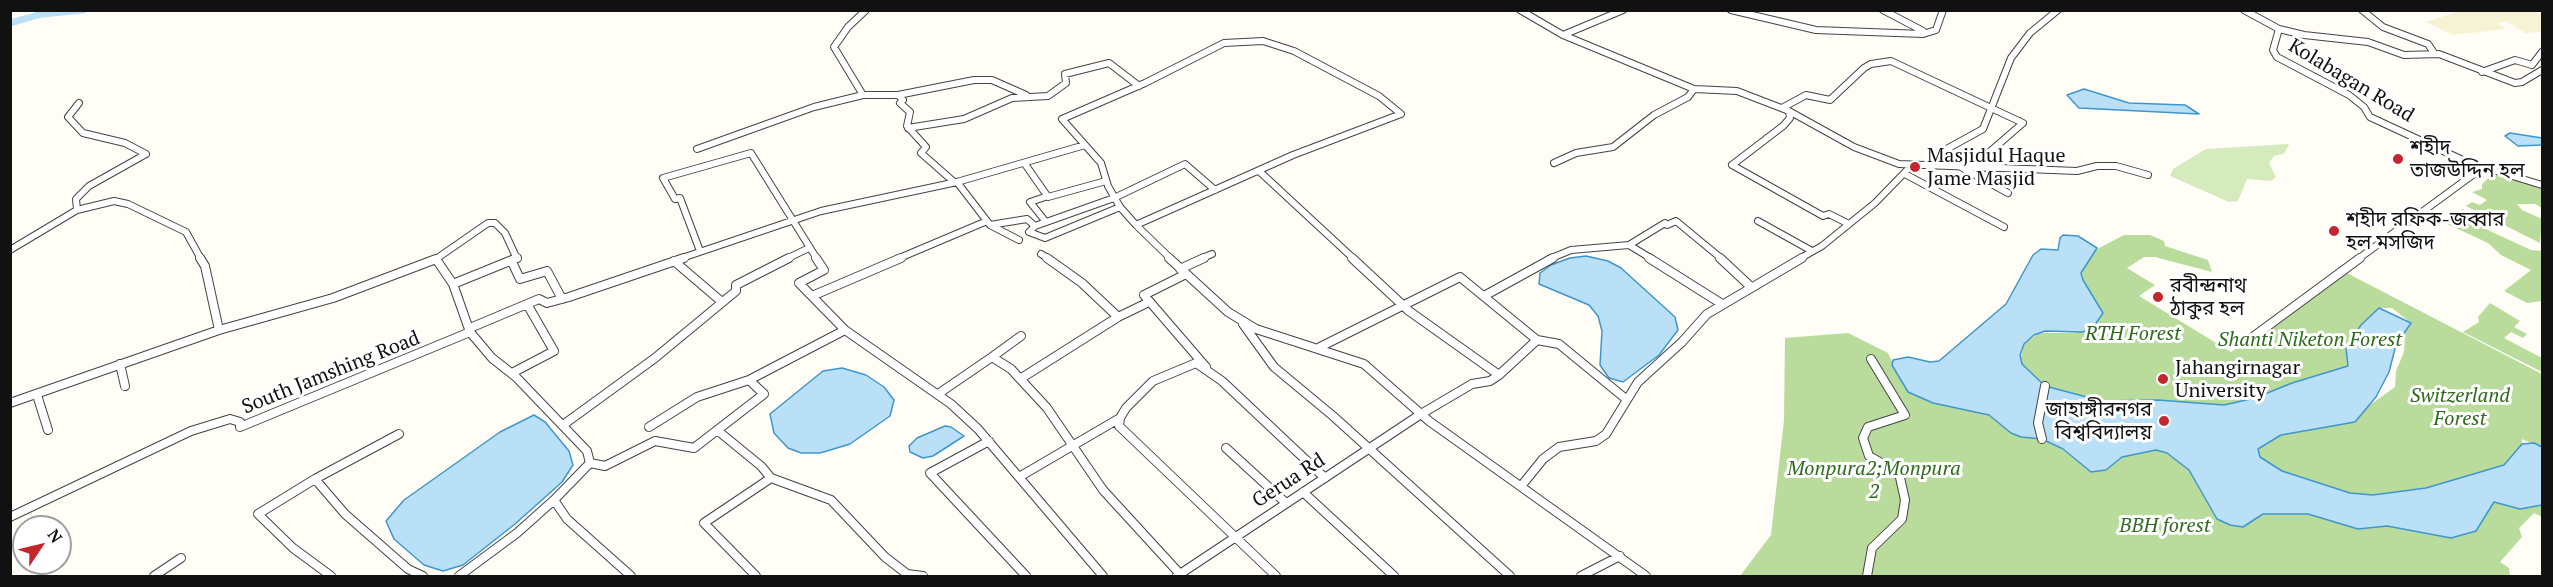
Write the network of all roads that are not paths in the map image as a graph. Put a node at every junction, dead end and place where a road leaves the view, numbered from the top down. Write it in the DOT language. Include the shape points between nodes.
graph roads {
  1 [pos="866,10"];
  2 [pos="1520,10"];
  3 [pos="1623,10"];
  4 [pos="1731,10"];
  5 [pos="1883,10"];
  6 [pos="1943,10"];
  7 [pos="2058,10"];
  8 [pos="2244,10"];
  9 [pos="2362,10"];
  10 [pos="2279,28"];
  11 [pos="1923,34"];
  12 [pos="1563,35"];
  13 [pos="2542,52"];
  14 [pos="2434,53"];
  15 [pos="2542,70"];
  16 [pos="2482,72"];
  17 [pos="1138,86"];
  18 [pos="1694,89"];
  19 [pos="863,95"];
  20 [pos="898,95"];
  21 [pos="1029,97"];
  22 [pos="79,104"];
  23 [pos="1990,107"];
  24 [pos="1785,110"];
  25 [pos="909,128"];
  26 [pos="1084,145"];
  27 [pos="697,149"];
  28 [pos="1554,163"];
  29 [pos="1025,164"];
  30 [pos="1912,165"];
  31 [pos="1962,167"];
  32 [pos="1984,168"];
  33 [pos="2482,168"];
  34 [pos="1259,171"];
  35 [pos="1905,174"];
  36 [pos="2148,175"];
  37 [pos="1106,181"];
  38 [pos="956,182"];
  39 [pos="2542,185"];
  40 [pos="1215,190"];
  41 [pos="2008,193"];
  42 [pos="1048,196"];
  43 [pos="1114,198"];
  44 [pos="1120,207"];
  45 [pos="76,210"];
  46 [pos="1758,220"];
  47 [pos="791,221"];
  48 [pos="1046,222"];
  49 [pos="989,223"];
  50 [pos="1847,223"];
  51 [pos="1136,225"];
  52 [pos="1035,226"];
  53 [pos="2004,227"];
  54 [pos="1019,240"];
  55 [pos="1629,245"];
  56 [pos="809,248"];
  57 [pos="10,250"];
  58 [pos="700,251"];
  59 [pos="1812,251"];
  60 [pos="1041,254"];
  61 [pos="1212,254"];
  62 [pos="436,259"];
  63 [pos="674,261"];
  64 [pos="512,262"];
  65 [pos="1183,271"];
  66 [pos="453,284"];
  67 [pos="1751,287"];
  68 [pos="812,296"];
  69 [pos="1484,296"];
  70 [pos="562,299"];
  71 [pos="722,302"];
  72 [pos="1149,302"];
  73 [pos="526,304"];
  74 [pos="1722,304"];
  75 [pos="1403,305"];
  76 [pos="1118,317"];
  77 [pos="1242,322"];
  78 [pos="219,330"];
  79 [pos="470,330"];
  80 [pos="845,330"];
  81 [pos="1022,336"];
  82 [pos="1537,340"];
  83 [pos="2246,342"];
  84 [pos="1320,347"];
  85 [pos="992,357"];
  86 [pos="1871,359"];
  87 [pos="120,364"];
  88 [pos="1207,368"];
  89 [pos="512,374"];
  90 [pos="1499,375"];
  91 [pos="1020,379"];
  92 [pos="749,380"];
  93 [pos="125,386"];
  94 [pos="2045,386"];
  95 [pos="938,394"];
  96 [pos="37,395"];
  97 [pos="1626,399"];
  98 [pos="10,403"];
  99 [pos="1421,414"];
  100 [pos="1120,418"];
  101 [pos="563,426"];
  102 [pos="649,427"];
  103 [pos="48,430"];
  104 [pos="717,430"];
  105 [pos="399,434"];
  106 [pos="2042,439"];
  107 [pos="989,441"];
  108 [pos="1074,446"];
  109 [pos="1226,448"];
  110 [pos="1370,449"];
  111 [pos="591,463"];
  112 [pos="1019,477"];
  113 [pos="771,478"];
  114 [pos="1325,478"];
  115 [pos="315,479"];
  116 [pos="1522,485"];
  117 [pos="1303,492"];
  118 [pos="554,500"];
  119 [pos="1286,503"];
  120 [pos="10,517"];
  121 [pos="1236,536"];
  122 [pos="1620,556"];
  123 [pos="181,558"];
  124 [pos="1184,574"];
  125 [pos="1273,575"];
  126 [pos="154,576"];
  127 [pos="332,576"];
  128 [pos="423,576"];
  129 [pos="459,576"];
  130 [pos="631,576"];
  131 [pos="756,576"];
  132 [pos="923,576"];
  133 [pos="1026,576"];
  134 [pos="1103,576"];
  135 [pos="1394,576"];
  136 [pos="1510,576"];
  137 [pos="1581,576"];
  138 [pos="1646,576"];
  139 [pos="1867,576"];
  1 -- 19 [label="street" via="834,47"];
  2 -- 12 [label="street"];
  3 -- 12 [label="street"];
  4 -- 11 [label="street" via="1816,30"];
  5 -- 11 [label="street"];
  6 -- 11 [label="street" via="1936,30"];
  7 -- 23 [label="street" via="2030,33 2011,58"];
  8 -- 10 [label="street"];
  9 -- 14 [label="street" via="2383,27 2428,44"];
  10 -- 14 [label="street, Kolabagan Road" via="2304,35 2368,42 2404,55"];
  10 -- 33 [label="street, Kolabagan Road" via="2273,50 2277,57 2349,95 2370,117 2427,147"];
  12 -- 18 [label="street"];
  13 -- 16 [label="street" via="2532,65 2516,60"];
  14 -- 16 [label="street, Kolabagan Road"];
  15 -- 16 [label="street, Kolabagan Road" via="2522,82"];
  17 -- 21 [label="street" via="1109,63 1065,74 1066,83 1061,89 1048,96"];
  17 -- 26 [label="street" via="1062,119"];
  17 -- 34 [label="street" via="1224,43 1263,41 1325,66 1379,96 1401,114"];
  18 -- 24 [label="street" via="1737,91"];
  18 -- 28 [label="street" via="1689,97 1654,114 1613,147 1576,153"];
  19 -- 20 [label="street"];
  19 -- 27 [label="street" via="814,107"];
  20 -- 21 [label="street" via="992,80"];
  20 -- 25 [label="street" via="910,112"];
  21 -- 25 [label="street" via="1012,99 964,118"];
  22 -- 45 [label="street" via="68,117 83,133 125,143 146,154 89,186 76,199"];
  23 -- 24 [label="street" via="1891,62 1864,68 1830,100 1806,95"];
  23 -- 31 [label="street" via="1983,129 1943,151"];
  23 -- 32 [label="street" via="2023,123 1986,155"];
  24 -- 30 [label="street" via="1881,159"];
  24 -- 50 [label="street" via="1790,118 1783,126 1732,165 1823,216 1829,214"];
  25 -- 38 [label="street" via="926,147 921,153"];
  26 -- 29 [label="street"];
  26 -- 37 [label="street" via="1101,163"];
  29 -- 38 [label="street"];
  29 -- 42 [label="street"];
  30 -- 31 [label="street"];
  30 -- 35 [label="street"];
  31 -- 32 [label="street"];
  31 -- 41 [label="street"];
  32 -- 36 [label="street" via="2077,171 2116,166"];
  33 -- 39 [label="street"];
  33 -- 83 [label="street"];
  34 -- 40 [label="street"];
  34 -- 75 [label="street"];
  35 -- 50 [label="street"];
  35 -- 53 [label="street"];
  37 -- 42 [label="street"];
  37 -- 43 [label="street"];
  38 -- 47 [label="street"];
  38 -- 49 [label="street"];
  40 -- 43 [label="street" via="1185,164"];
  40 -- 51 [label="street"];
  42 -- 48 [label="street" via="1030,202"];
  43 -- 44 [label="street"];
  43 -- 48 [label="street"];
  44 -- 51 [label="street"];
  44 -- 52 [label="street" via="1045,238 1029,232"];
  45 -- 57 [label="street"];
  45 -- 78 [label="street" via="114,201 186,232 205,266"];
  46 -- 59 [label="street"];
  47 -- 56 [label="street"];
  47 -- 58 [label="street"];
  47 -- 58 [label="street" via="751,153 663,178 675,199 680,198"];
  48 -- 52 [label="street"];
  49 -- 52 [label="street" via="1028,219"];
  49 -- 54 [label="street"];
  49 -- 68 [label="street"];
  50 -- 59 [label="street"];
  51 -- 65 [label="street"];
  55 -- 67 [label="street" via="1676,221"];
  55 -- 69 [label="street" via="1571,250"];
  55 -- 74 [label="street"];
  56 -- 68 [label="street" via="824,270 799,283"];
  56 -- 71 [label="street" via="736,285 736,291"];
  58 -- 63 [label="street"];
  59 -- 67 [label="street"];
  60 -- 76 [label="street" via="1082,283"];
  61 -- 65 [label="street"];
  62 -- 64 [label="street" via="492,223 505,233 518,259"];
  62 -- 66 [label="street"];
  62 -- 78 [label="street" via="333,298"];
  63 -- 70 [label="street"];
  63 -- 71 [label="street"];
  64 -- 66 [label="street"];
  64 -- 70 [label="street" via="520,279 547,272"];
  65 -- 72 [label="street" via="1144,296"];
  65 -- 77 [label="street"];
  66 -- 79 [label="street"];
  67 -- 74 [label="street"];
  68 -- 80 [label="street"];
  69 -- 75 [label="street" via="1460,277"];
  69 -- 82 [label="street"];
  70 -- 73 [label="street" via="547,303 539,299"];
  71 -- 101 [label="street"];
  72 -- 76 [label="street"];
  72 -- 88 [label="street"];
  73 -- 79 [label="street"];
  73 -- 89 [label="street" via="554,351"];
  74 -- 97 [label="street" via="1638,382"];
  75 -- 84 [label="street"];
  75 -- 90 [label="street"];
  76 -- 91 [label="street"];
  77 -- 84 [label="street"];
  77 -- 110 [label="street" via="1274,367"];
  78 -- 87 [label="street"];
  79 -- 89 [label="street" via="492,358"];
  79 -- 120 [label="street, South Jamshing Road" via="427,352 240,427 240,422 230,419 191,430"];
  80 -- 92 [label="street"];
  80 -- 95 [label="street"];
  81 -- 85 [label="street"];
  82 -- 90 [label="street"];
  82 -- 97 [label="street" via="1559,344"];
  84 -- 99 [label="street" via="1364,364"];
  85 -- 91 [label="street"];
  85 -- 95 [label="street"];
  86 -- 139 [label="street" via="1905,416 1868,427 1863,438 1869,456 1899,472 1905,500 1902,519 1872,548"];
  87 -- 93 [label="street"];
  87 -- 96 [label="street"];
  88 -- 100 [label="street" via="1196,363 1153,381"];
  88 -- 114 [label="street"];
  89 -- 101 [label="street"];
  90 -- 99 [label="street, Gerua Rd" via="1473,384"];
  91 -- 108 [label="street"];
  92 -- 102 [label="street" via="697,397"];
  92 -- 104 [label="street" via="764,394"];
  94 -- 106 [label="street" via="2038,423"];
  95 -- 107 [label="street"];
  96 -- 98 [label="street"];
  96 -- 103 [label="street"];
  97 -- 116 [label="street" via="1606,434 1578,446 1558,447"];
  99 -- 110 [label="street, Gerua Rd"];
  99 -- 116 [label="street"];
  100 -- 108 [label="street"];
  100 -- 121 [label="street" via="1119,426"];
  101 -- 111 [label="street" via="586,451"];
  104 -- 111 [label="street" via="694,447 655,441 605,466"];
  104 -- 113 [label="street" via="761,465"];
  105 -- 115 [label="street"];
  107 -- 112 [label="street"];
  107 -- 133 [label="street" via="930,473"];
  108 -- 112 [label="street"];
  108 -- 124 [label="street" via="1103,490"];
  109 -- 119 [label="street"];
  110 -- 114 [label="street, Gerua Rd"];
  110 -- 136 [label="street"];
  111 -- 118 [label="street"];
  112 -- 134 [label="street"];
  113 -- 131 [label="street" via="705,523"];
  113 -- 132 [label="street" via="831,500 885,557 907,574"];
  114 -- 117 [label="street, Gerua Rd"];
  115 -- 127 [label="street" via="258,514 293,548"];
  115 -- 128 [label="street" via="345,514 408,569"];
  116 -- 122 [label="street"];
  117 -- 119 [label="street, Gerua Rd"];
  117 -- 135 [label="street"];
  118 -- 129 [label="street"];
  118 -- 130 [label="street" via="567,519"];
  119 -- 121 [label="street, Gerua Rd"];
  121 -- 124 [label="street, Gerua Rd"];
  121 -- 125 [label="street"];
  122 -- 137 [label="street"];
  122 -- 138 [label="street"];
  123 -- 126 [label="street"];
}
